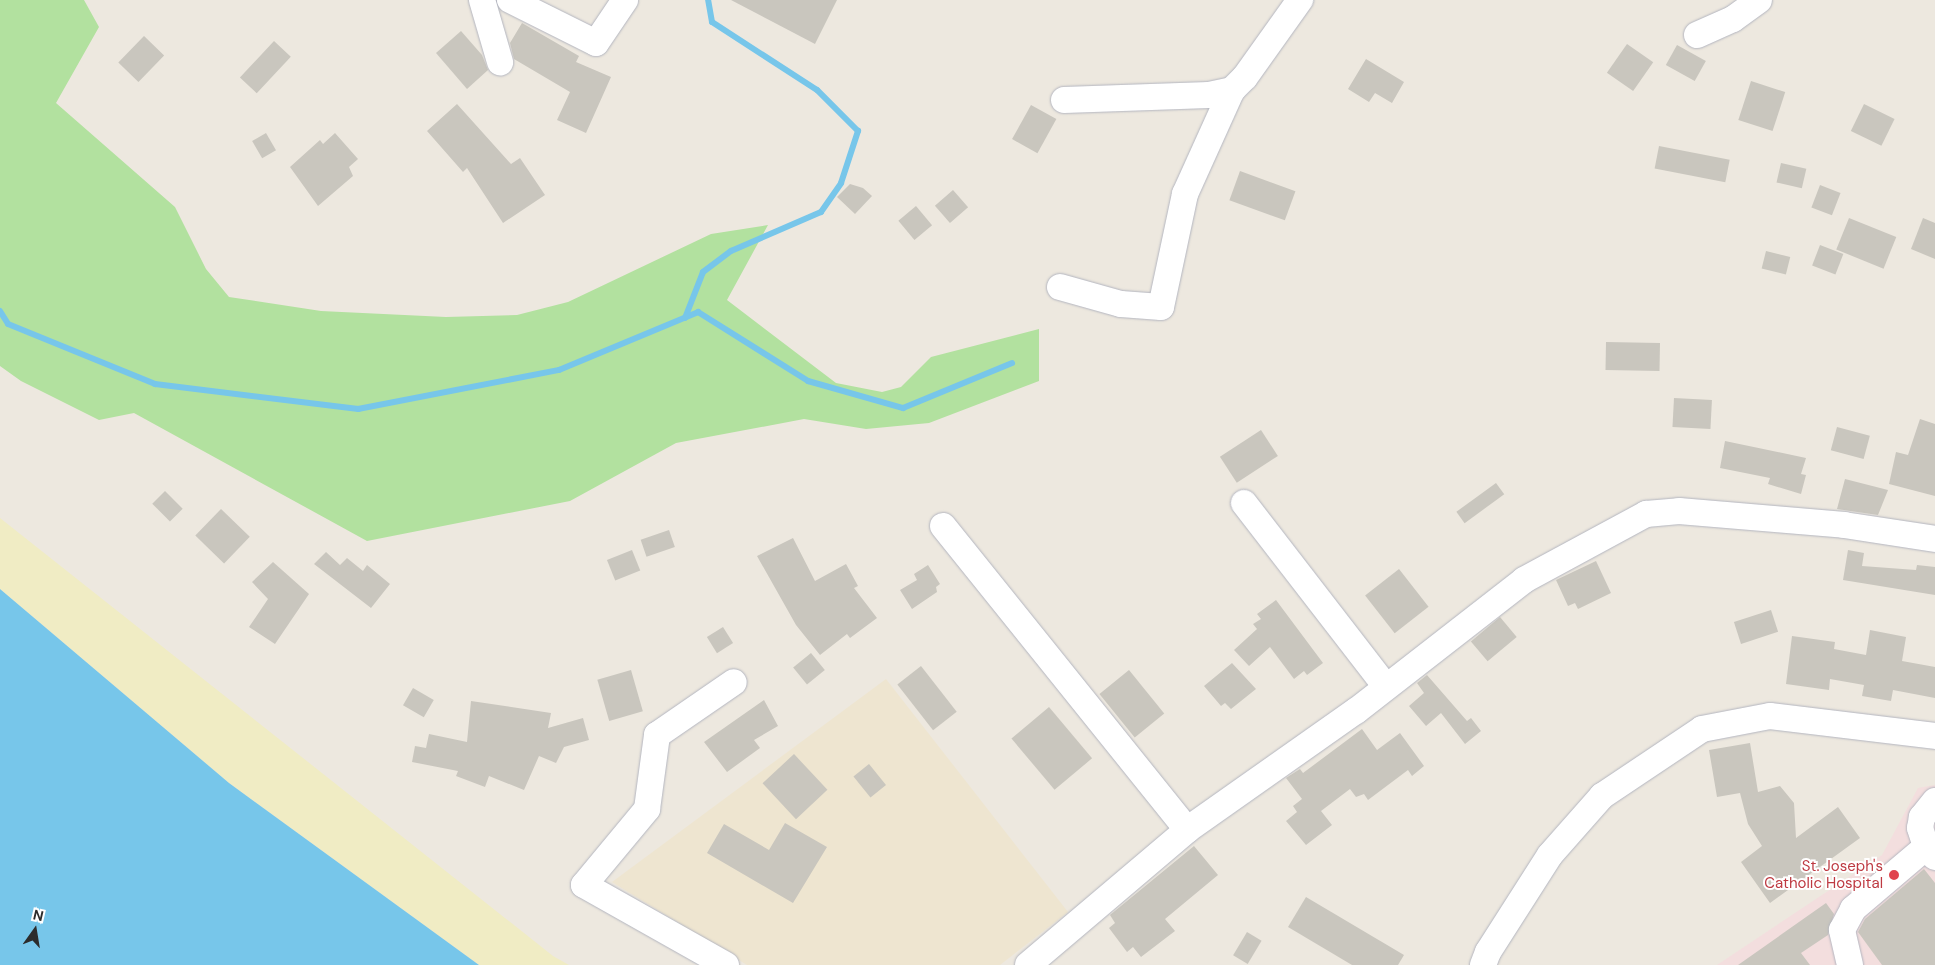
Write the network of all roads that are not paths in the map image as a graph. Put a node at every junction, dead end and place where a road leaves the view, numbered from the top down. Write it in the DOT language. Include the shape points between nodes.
graph roads {
  1 [pos="482,0"];
  2 [pos="510,0"];
  3 [pos="625,0"];
  4 [pos="1300,0"];
  5 [pos="1759,0"];
  6 [pos="1697,35"];
  7 [pos="500,62"];
  8 [pos="1232,90"];
  9 [pos="1064,100"];
  10 [pos="1060,287"];
  11 [pos="1244,503"];
  12 [pos="943,526"];
  13 [pos="1935,539"];
  14 [pos="734,682"];
  15 [pos="1386,687"];
  16 [pos="1935,736"];
  17 [pos="1935,801"];
  18 [pos="1187,830"];
  19 [pos="1930,852"];
  20 [pos="726,965"];
  21 [pos="1028,965"];
  22 [pos="1483,965"];
  23 [pos="1850,965"];
  1 -- 7 [label="street"];
  2 -- 3 [label="street" via="596,43"];
  4 -- 8 [label="street" via="1245,77"];
  5 -- 6 [label="street" via="1733,19"];
  8 -- 9 [label="street" via="1209,95"];
  8 -- 10 [label="street" via="1185,194 1161,307 1121,304"];
  11 -- 15 [label="street"];
  12 -- 18 [label="street"];
  13 -- 15 [label="street" via="1844,525 1679,511 1646,514 1524,580"];
  14 -- 20 [label="street" via="657,735 647,809 584,885"];
  15 -- 18 [label="street"];
  16 -- 22 [label="street" via="1770,716 1702,729 1602,796 1550,855"];
  17 -- 19 [label="street" via="1922,817 1920,828"];
  18 -- 21 [label="street"];
  19 -- 23 [label="street" via="1852,909 1842,930"];
}
